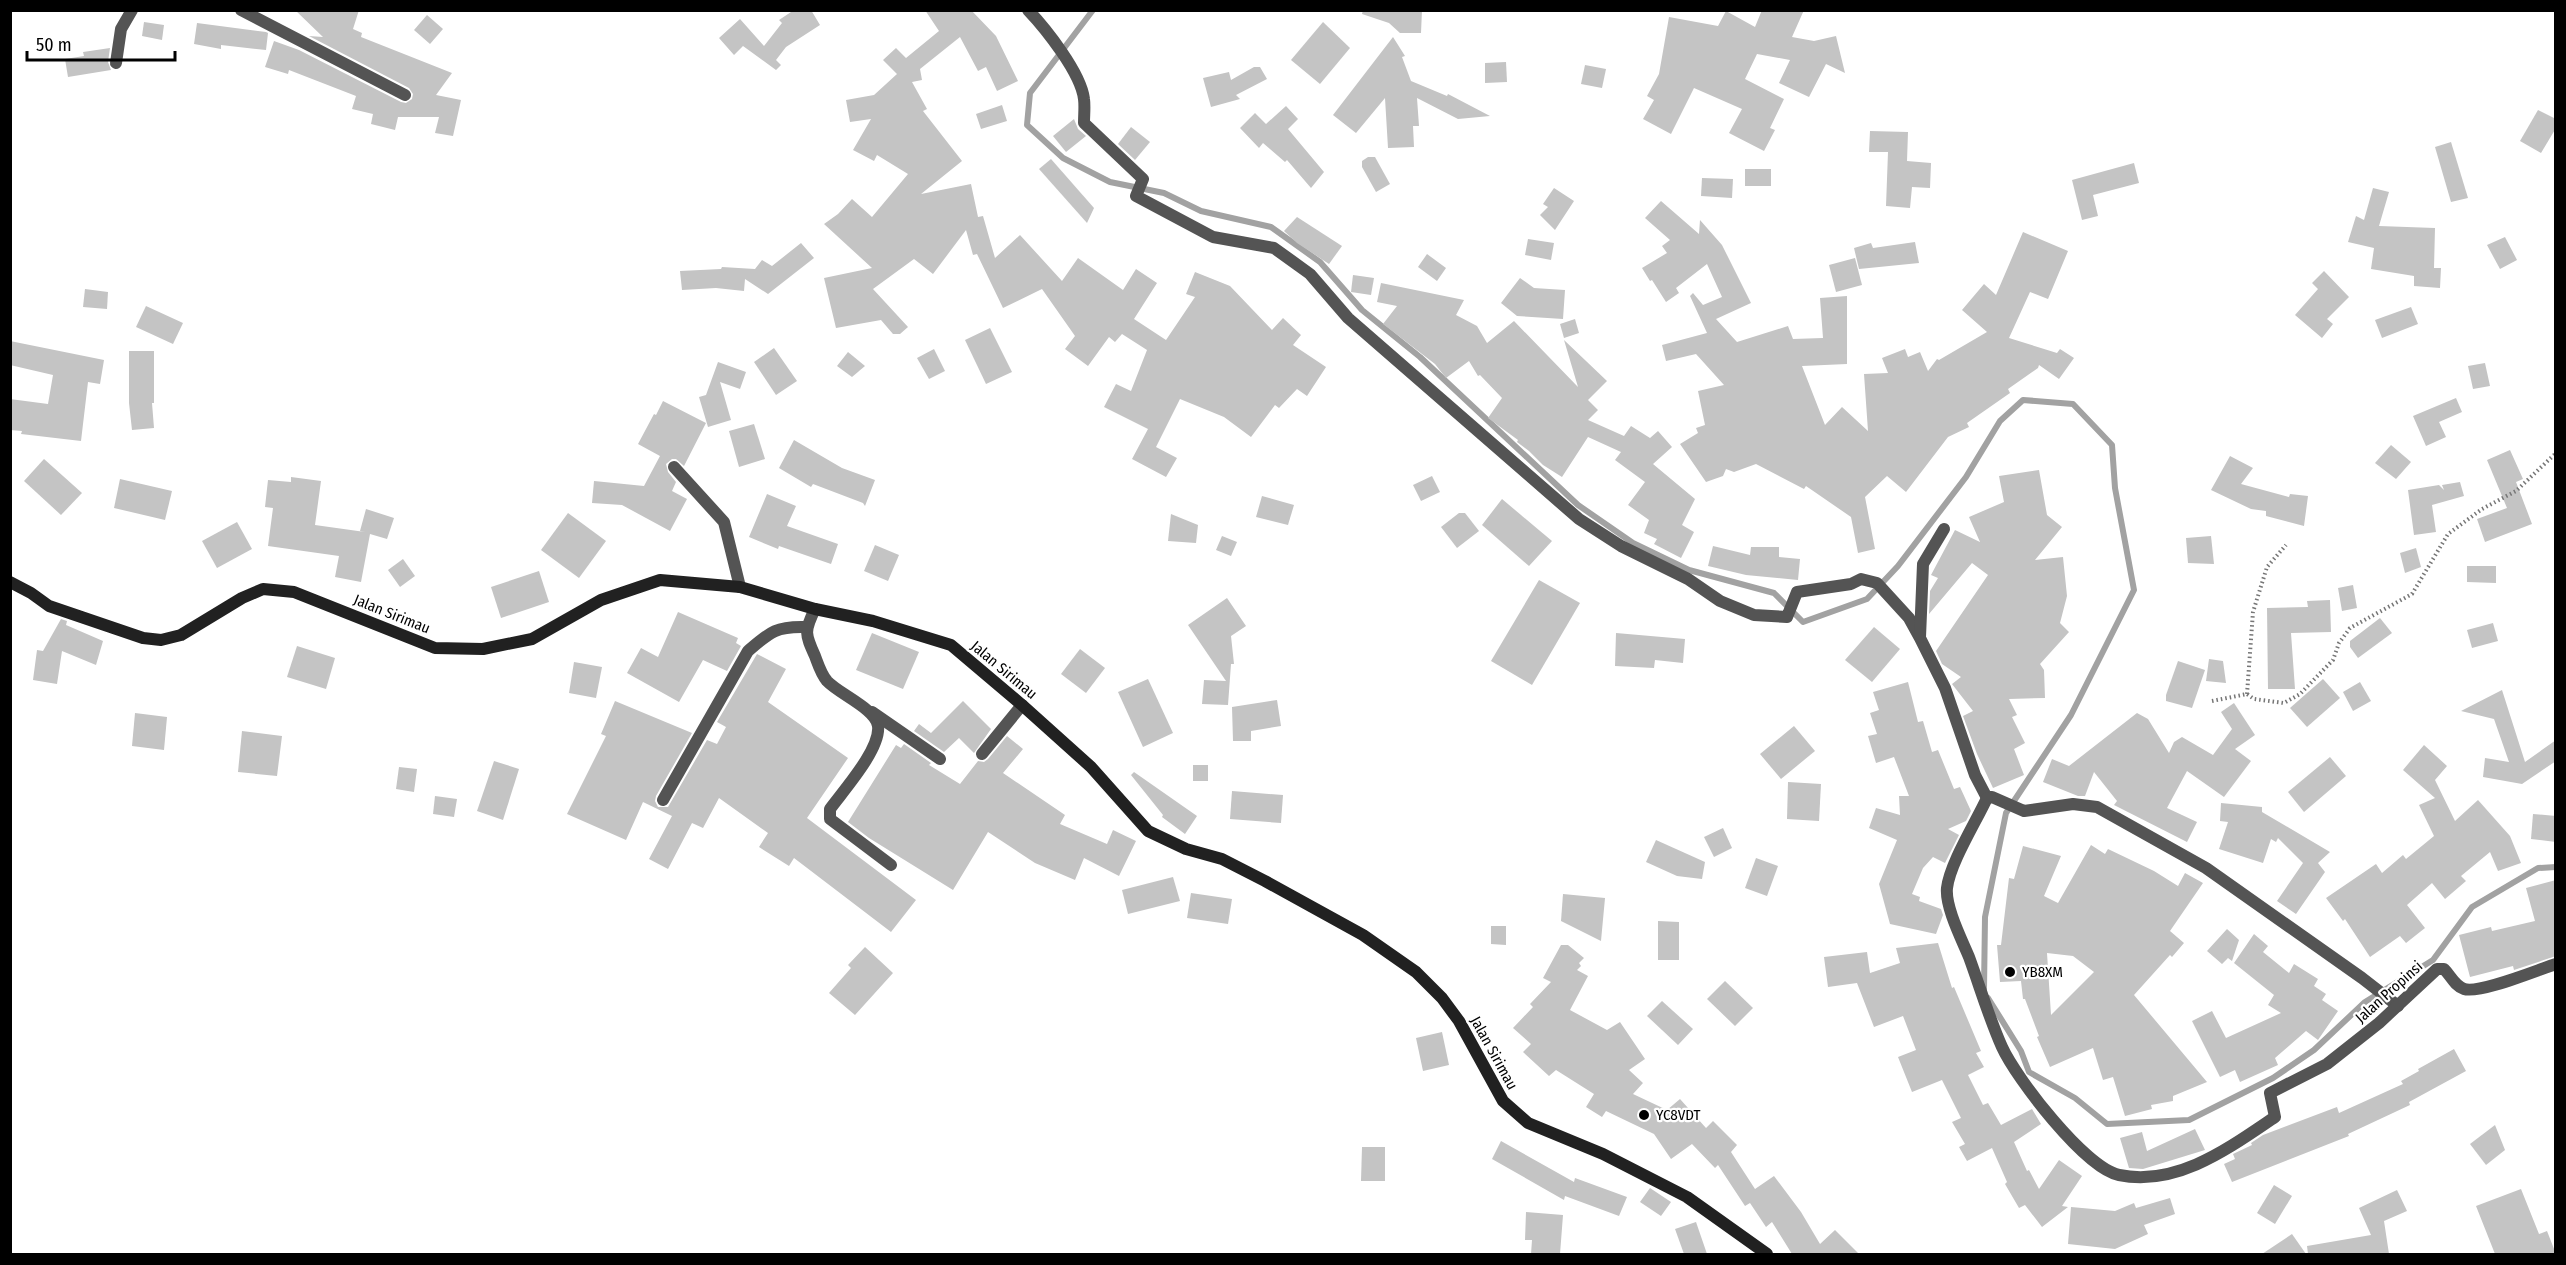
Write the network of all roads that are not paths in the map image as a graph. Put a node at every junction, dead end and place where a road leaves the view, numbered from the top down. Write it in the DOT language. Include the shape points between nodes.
graph roads {
  1 [pos="132,10"];
  2 [pos="241,10"];
  3 [pos="1028,10"];
  4 [pos="116,63"];
  5 [pos="405,95"];
  6 [pos="674,467"];
  7 [pos="1944,529"];
  8 [pos="10,582"];
  9 [pos="740,587"];
  10 [pos="814,609"];
  11 [pos="806,627"];
  12 [pos="1920,638"];
  13 [pos="1022,705"];
  14 [pos="873,716"];
  15 [pos="982,754"];
  16 [pos="940,759"];
  17 [pos="1990,797"];
  18 [pos="663,800"];
  19 [pos="891,865"];
  20 [pos="2556,964"];
  21 [pos="2394,1004"];
  22 [pos="1767,1254"];
  1 -- 4 [label="street" via="120,29"];
  2 -- 5 [label="street"];
  3 -- 12 [label="street" via="1064,55 1084,98 1084,123 1143,179 1137,196 1212,237 1274,248 1310,274 1348,318 1578,519 1621,546 1688,579 1720,601 1754,615 1786,617 1797,592 1861,579 1877,583 1909,618"];
  6 -- 9 [label="street" via="724,522"];
  7 -- 12 [label="street" via="1923,564"];
  8 -- 9 [label="main road, Jalan Sirimau" via="50,606 142,638 161,640 181,635 263,589 294,592 435,648 483,649 532,639 601,600 660,580"];
  9 -- 10 [label="main road, Jalan Sirimau"];
  10 -- 11 [label="street"];
  10 -- 13 [label="main road, Jalan Sirimau" via="873,621 951,645"];
  11 -- 14 [label="street" via="826,680"];
  11 -- 18 [label="street" via="785,627 766,635 748,651"];
  12 -- 17 [label="street" via="1945,688 1975,775"];
  13 -- 15 [label="street"];
  13 -- 22 [label="main road, Jalan Sirimau" via="1090,767 1149,831 1186,849 1222,859 1265,881 1363,935 1416,972 1459,1021 1503,1101 1528,1123 1626,1165 1687,1197"];
  14 -- 16 [label="street" via="872,712"];
  14 -- 19 [label="street" via="878,726 873,748 829,815"];
  17 -- 21 [label="street" via="2024,811 2073,804 2097,807 2206,868"];
  17 -- 21 [label="street, Jalan Propinsi" via="1950,874 1947,891 1955,922 2002,1046 2019,1078 2080,1149 2107,1172 2148,1178 2176,1173 2203,1162 2275,1117 2270,1093 2327,1064"];
  20 -- 21 [label="street, Jalan Propinsi" via="2475,990 2457,985 2440,969"];
}
